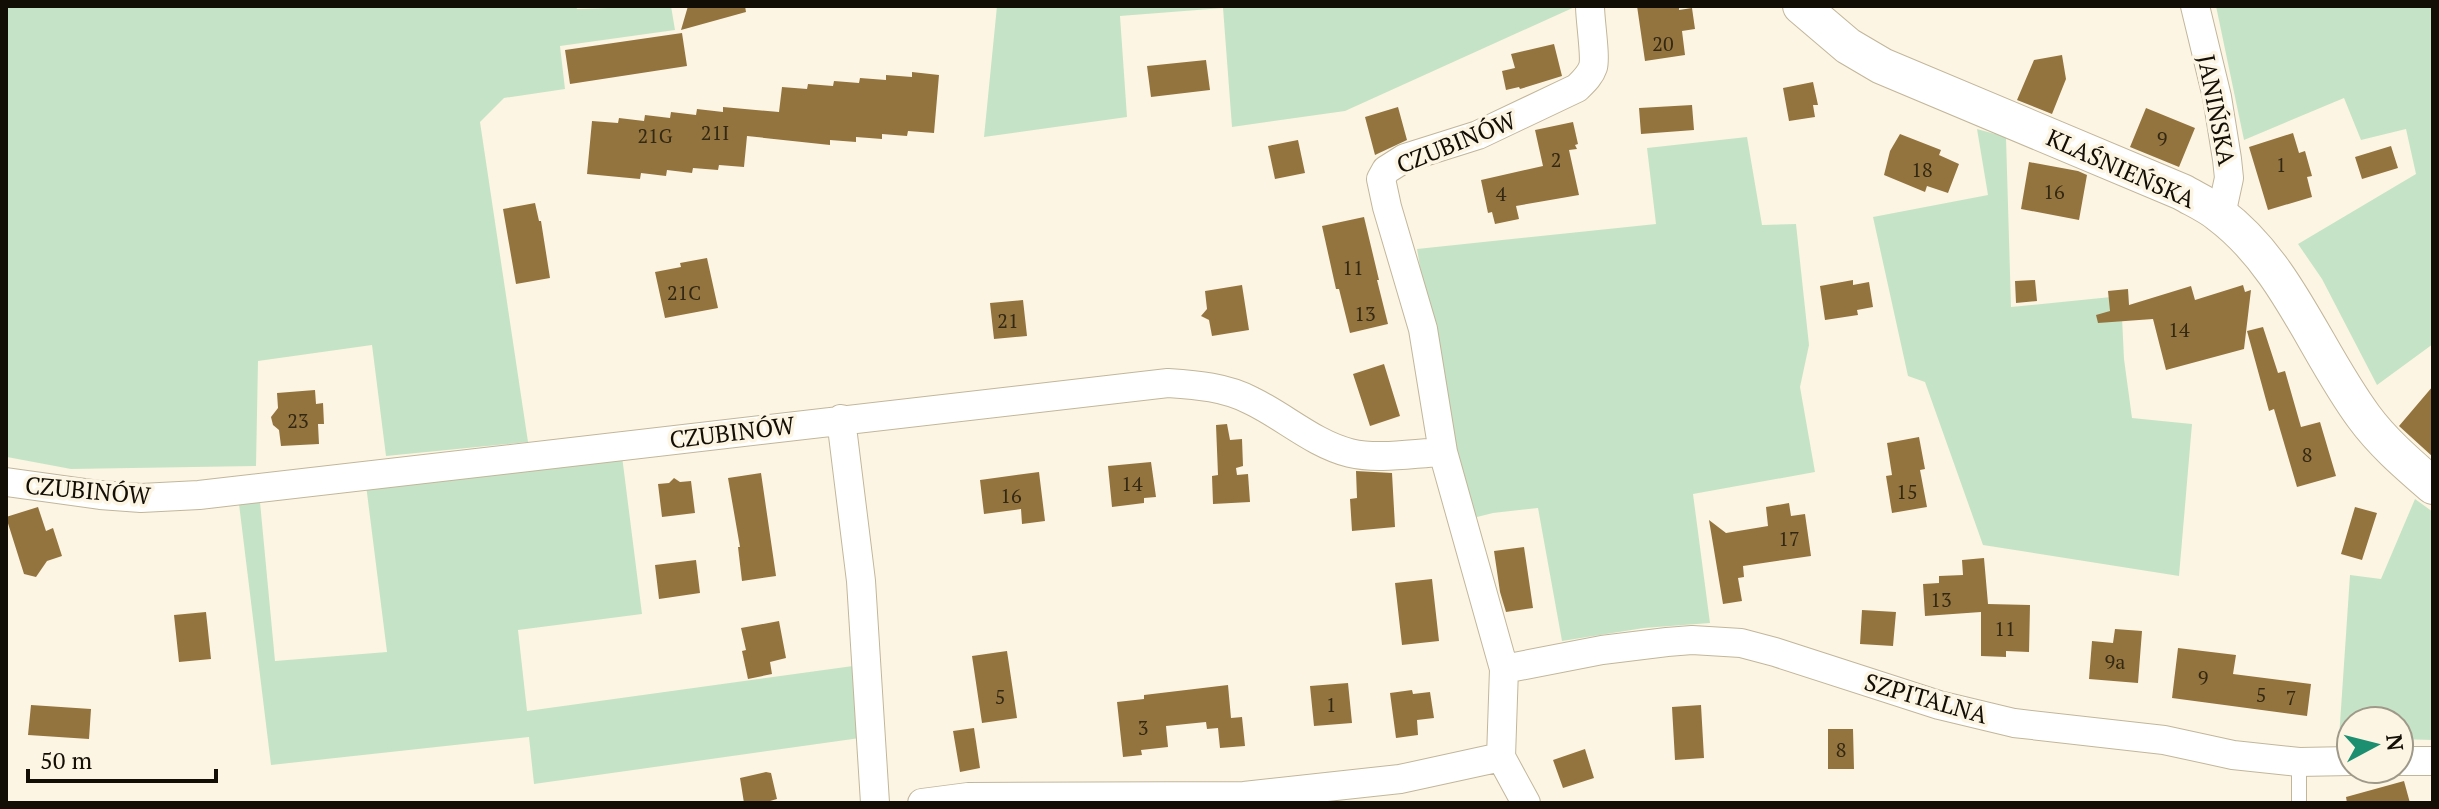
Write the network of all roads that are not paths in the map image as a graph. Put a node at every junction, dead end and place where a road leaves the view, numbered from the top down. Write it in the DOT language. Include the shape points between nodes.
graph roads {
  1 [pos="1590,6"];
  2 [pos="1801,6"];
  3 [pos="2195,6"];
  4 [pos="2221,215"];
  5 [pos="841,419"];
  6 [pos="1443,452"];
  7 [pos="6,482"];
  8 [pos="2433,486"];
  9 [pos="1504,669"];
  10 [pos="1501,757"];
  11 [pos="2335,761"];
  12 [pos="2299,762"];
  13 [pos="875,803"];
  14 [pos="922,803"];
  15 [pos="1526,803"];
  16 [pos="2299,803"];
  1 -- 6 [label="street, CZUBINÓW" via="1594,63 1577,88 1478,135 1405,158 1381,179 1423,329"];
  2 -- 4 [label="street, KLAŚNIEŃSKA" via="1848,46 1882,66 2182,192"];
  3 -- 4 [label="street, JANIŃSKA" via="2225,144 2229,178"];
  4 -- 8 [label="street, KLAŚNIEŃSKA" via="2275,274 2364,418"];
  5 -- 6 [label="street, CZUBINÓW" via="1168,383 1211,387 1250,400 1328,446 1354,454"];
  5 -- 7 [label="street, CZUBINÓW" via="199,495 141,498"];
  5 -- 13 [label="street" via="861,581"];
  6 -- 9 [label="street, CZUBINÓW"];
  9 -- 10 [label="street, CZUBINÓW"];
  9 -- 12 [label="street, SZPITALNA" via="1667,642 1741,643 2014,723"];
  10 -- 14 [label="street" via="1400,779 1244,796 968,797"];
  10 -- 15 [label="street"];
  11 -- 12 [label="street, SZPITALNA"];
  12 -- 16 [label="lane"];
}
